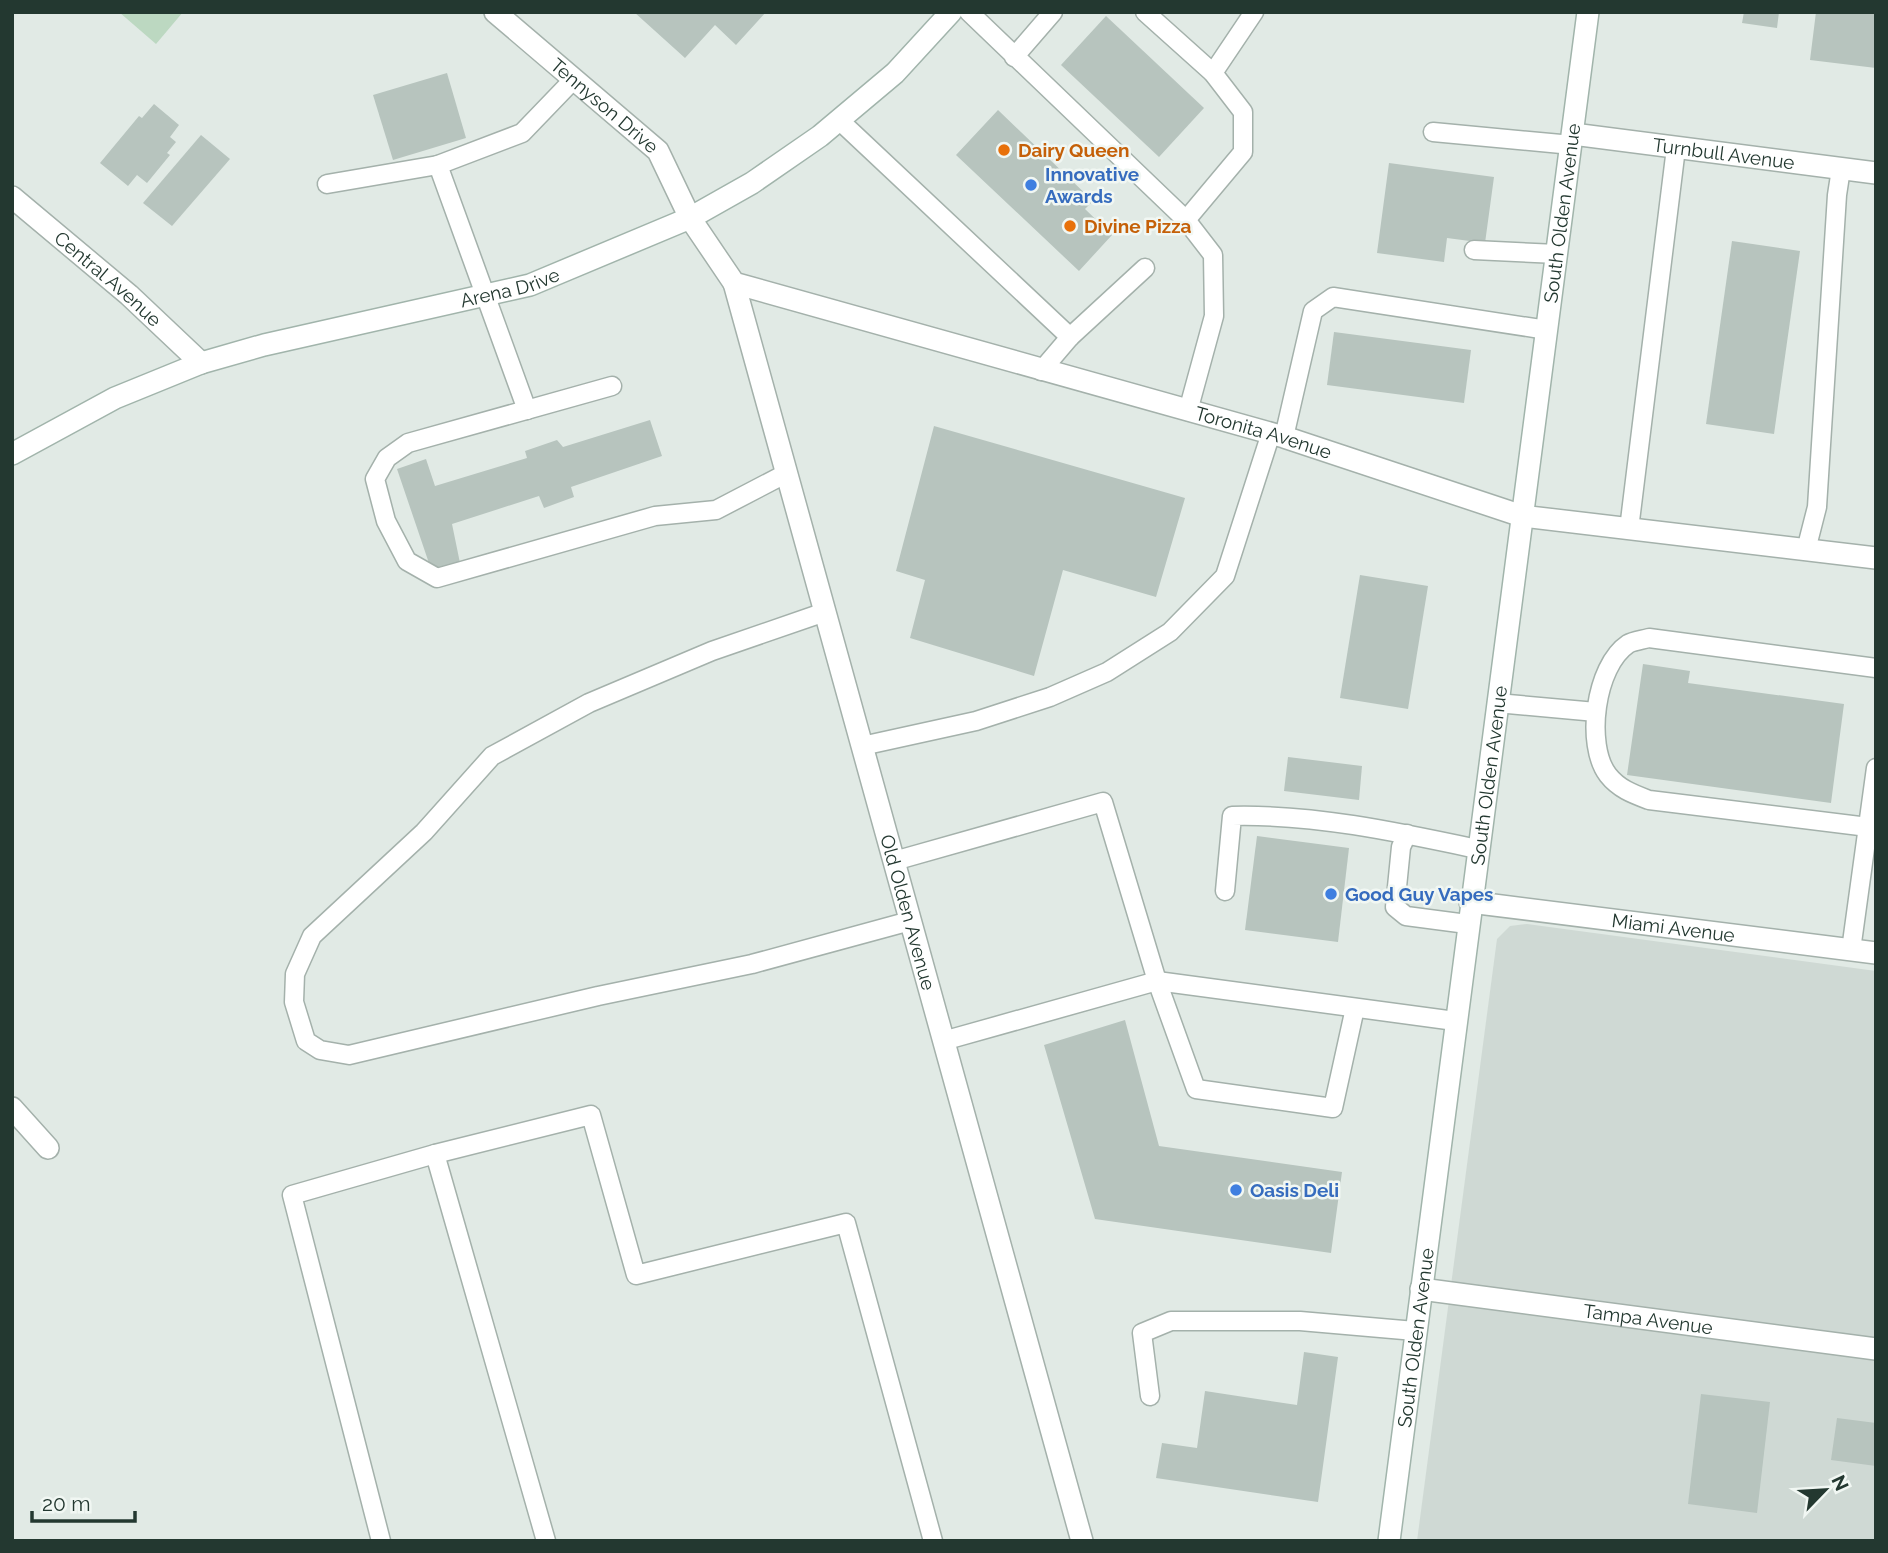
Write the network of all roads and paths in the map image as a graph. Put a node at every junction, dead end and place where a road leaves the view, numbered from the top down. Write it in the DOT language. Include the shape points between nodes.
graph roads {
  1 [pos="495,12"];
  2 [pos="951,12"];
  3 [pos="970,12"];
  4 [pos="1053,12"];
  5 [pos="1145,12"];
  6 [pos="1254,12"];
  7 [pos="1588,12"];
  8 [pos="1014,57"];
  9 [pos="1213,73"];
  10 [pos="574,79"];
  11 [pos="839,120"];
  12 [pos="1433,132"];
  13 [pos="1572,140"];
  14 [pos="1675,148"];
  15 [pos="438,164"];
  16 [pos="1841,169"];
  17 [pos="1876,173"];
  18 [pos="327,184"];
  19 [pos="12,197"];
  20 [pos="690,218"];
  21 [pos="1186,220"];
  22 [pos="1474,250"];
  23 [pos="1557,254"];
  24 [pos="1145,268"];
  25 [pos="734,283"];
  26 [pos="486,296"];
  27 [pos="1547,330"];
  28 [pos="1070,337"];
  29 [pos="201,363"];
  30 [pos="1041,371"];
  31 [pos="612,386"];
  32 [pos="527,410"];
  33 [pos="1188,411"];
  34 [pos="1278,435"];
  35 [pos="12,454"];
  36 [pos="787,473"];
  37 [pos="1522,516"];
  38 [pos="1629,529"];
  39 [pos="1806,550"];
  40 [pos="1876,558"];
  41 [pos="825,612"];
  42 [pos="1876,668"];
  43 [pos="1497,703"];
  44 [pos="1595,712"];
  45 [pos="862,746"];
  46 [pos="1876,768"];
  47 [pos="1868,827"];
  48 [pos="1407,834"];
  49 [pos="1477,849"];
  50 [pos="894,861"];
  51 [pos="1225,891"];
  52 [pos="1470,902"];
  53 [pos="910,920"];
  54 [pos="1467,924"];
  55 [pos="1851,950"];
  56 [pos="1876,953"];
  57 [pos="1157,981"];
  58 [pos="1355,1008"];
  59 [pos="1455,1021"];
  60 [pos="943,1041"];
  61 [pos="12,1108"];
  62 [pos="48,1148"];
  63 [pos="435,1154"];
  64 [pos="1421,1289"];
  65 [pos="1415,1331"];
  66 [pos="1876,1349"];
  67 [pos="1150,1396"];
  68 [pos="381,1541"];
  69 [pos="546,1541"];
  70 [pos="933,1541"];
  71 [pos="1082,1541"];
  72 [pos="1389,1541"];
  1 -- 10 [label="street, Tennyson Drive"];
  2 -- 11 [label="street, Arena Drive" via="895,73"];
  3 -- 8 [label="lane"];
  4 -- 8 [label="lane"];
  5 -- 9 [label="lane"];
  6 -- 9 [label="lane"];
  7 -- 13 [label="street, South Olden Avenue"];
  8 -- 21 [label="lane"];
  9 -- 21 [label="lane" via="1243,112 1243,152"];
  10 -- 15 [label="lane" via="522,132"];
  10 -- 20 [label="street, Tennyson Drive" via="658,151"];
  11 -- 20 [label="street, Arena Drive" via="752,183"];
  11 -- 28 [label="lane"];
  12 -- 13 [label="lane"];
  13 -- 14 [label="street, Turnbull Avenue"];
  13 -- 23 [label="street, South Olden Avenue"];
  14 -- 16 [label="street, Turnbull Avenue"];
  14 -- 38 [label="lane"];
  15 -- 18 [label="lane"];
  15 -- 26 [label="lane"];
  16 -- 17 [label="street, Turnbull Avenue"];
  16 -- 39 [label="lane" via="1817,508"];
  19 -- 29 [label="street, Central Avenue" via="129,295"];
  20 -- 25 [label="street"];
  20 -- 26 [label="street, Arena Drive" via="530,285"];
  21 -- 33 [label="lane" via="1213,255 1214,304"];
  22 -- 23 [label="lane"];
  23 -- 27 [label="street, South Olden Avenue"];
  24 -- 28 [label="lane"];
  25 -- 30 [label="street, Toronita Avenue"];
  25 -- 36 [label="street, Old Olden Avenue"];
  26 -- 29 [label="street, Arena Drive"];
  26 -- 32 [label="lane"];
  27 -- 34 [label="lane" via="1333,297 1313,311"];
  27 -- 37 [label="street, South Olden Avenue"];
  28 -- 30 [label="lane"];
  29 -- 35 [label="street, Arena Drive" via="115,398"];
  30 -- 33 [label="street, Toronita Avenue"];
  31 -- 32 [label="lane"];
  32 -- 36 [label="lane" via="408,443 387,458 375,479 386,520 407,561 438,578 655,516 716,510"];
  33 -- 34 [label="street, Toronita Avenue"];
  34 -- 37 [label="street, Toronita Avenue"];
  34 -- 45 [label="lane" via="1225,576 1170,632 1107,671 1049,697 976,720"];
  36 -- 41 [label="street, Old Olden Avenue"];
  37 -- 38 [label="street, Toronita Avenue"];
  37 -- 43 [label="street, South Olden Avenue"];
  38 -- 39 [label="street, Toronita Avenue"];
  39 -- 40 [label="street, Toronita Avenue"];
  41 -- 45 [label="street, Old Olden Avenue"];
  41 -- 53 [label="lane" via="712,651 589,703 492,756 424,832 312,936 295,974 294,1002 306,1041 320,1050 349,1055 752,964"];
  42 -- 44 [label="lane" via="1648,638 1628,644 1611,662"];
  43 -- 44 [label="lane"];
  43 -- 49 [label="street, South Olden Avenue"];
  44 -- 47 [label="lane" via="1598,751 1606,773 1622,789 1649,800"];
  45 -- 50 [label="street, Old Olden Avenue"];
  46 -- 47 [label="lane"];
  47 -- 55 [label="lane"];
  48 -- 49 [label="lane"];
  48 -- 51 [label="lane" via="1267,815 1232,816"];
  48 -- 54 [label="lane" via="1401,847 1395,906 1406,916"];
  49 -- 52 [label="street, South Olden Avenue"];
  50 -- 53 [label="street, Old Olden Avenue"];
  50 -- 57 [label="lane" via="1103,802"];
  52 -- 54 [label="street, South Olden Avenue"];
  52 -- 55 [label="street, Miami Avenue"];
  53 -- 60 [label="street, Old Olden Avenue"];
  54 -- 59 [label="street, South Olden Avenue"];
  55 -- 56 [label="street, Miami Avenue"];
  57 -- 58 [label="lane"];
  57 -- 58 [label="lane" via="1196,1089 1333,1108"];
  57 -- 60 [label="lane"];
  58 -- 59 [label="lane"];
  59 -- 64 [label="street, South Olden Avenue"];
  60 -- 71 [label="street, Old Olden Avenue"];
  61 -- 62 [label="street"];
  63 -- 68 [label="lane" via="292,1195"];
  63 -- 69 [label="lane"];
  63 -- 70 [label="lane" via="591,1115 636,1275 846,1223"];
  64 -- 65 [label="street, South Olden Avenue"];
  64 -- 66 [label="street, Tampa Avenue"];
  65 -- 67 [label="lane" via="1300,1321 1171,1321 1142,1333"];
  65 -- 72 [label="street, South Olden Avenue"];
}
